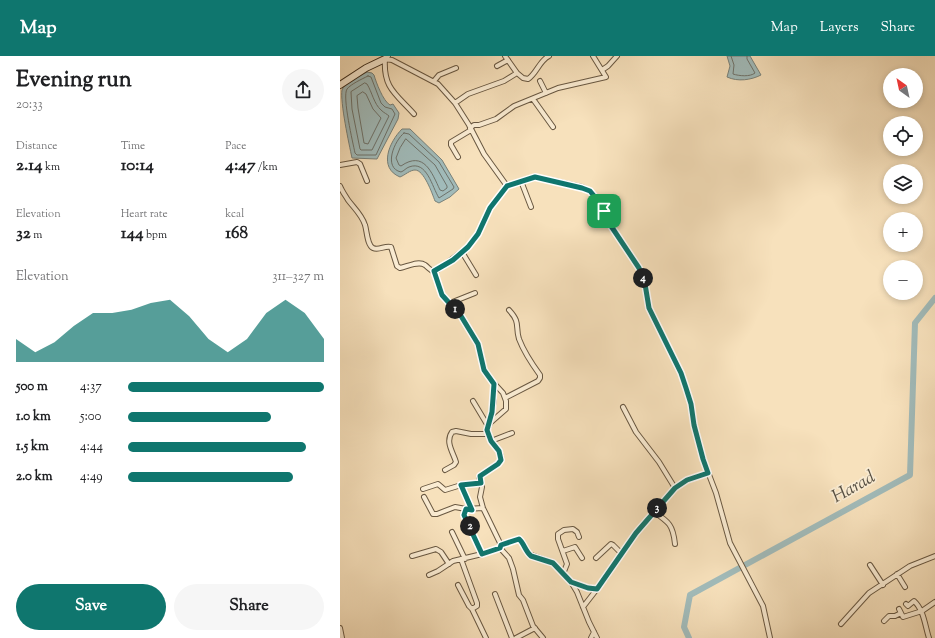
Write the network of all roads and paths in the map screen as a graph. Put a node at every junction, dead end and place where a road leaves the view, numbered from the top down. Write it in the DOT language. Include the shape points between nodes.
graph roads {
  1 [pos="549,56"];
  2 [pos="593,56"];
  3 [pos="617,56"];
  4 [pos="387,57"];
  5 [pos="507,57"];
  6 [pos="497,66"];
  7 [pos="456,68"];
  8 [pos="602,70"];
  9 [pos="517,73"];
  10 [pos="434,81"];
  11 [pos="540,81"];
  12 [pos="340,85"];
  13 [pos="546,93"];
  14 [pos="533,99"];
  15 [pos="455,103"];
  16 [pos="414,114"];
  17 [pos="553,127"];
  18 [pos="471,129"];
  19 [pos="458,157"];
  20 [pos="340,165"];
  21 [pos="367,181"];
  22 [pos="522,181"];
  23 [pos="340,186"];
  24 [pos="507,186"];
  25 [pos="531,207"];
  26 [pos="462,252"];
  27 [pos="434,271"];
  28 [pos="476,275"];
  29 [pos="475,293"];
  30 [pos="450,303"];
  31 [pos="509,310"];
  32 [pos="494,384"];
  33 [pos="506,398"];
  34 [pos="473,401"];
  35 [pos="623,408"];
  36 [pos="489,424"];
  37 [pos="512,433"];
  38 [pos="488,434"];
  39 [pos="491,441"];
  40 [pos="445,470"];
  41 [pos="708,473"];
  42 [pos="481,483"];
  43 [pos="461,485"];
  44 [pos="675,488"];
  45 [pos="423,489"];
  46 [pos="424,497"];
  47 [pos="483,508"];
  48 [pos="466,509"];
  49 [pos="472,510"];
  50 [pos="654,512"];
  51 [pos="452,532"];
  52 [pos="579,537"];
  53 [pos="675,544"];
  54 [pos="501,547"];
  55 [pos="563,552"];
  56 [pos="621,553"];
  57 [pos="482,554"];
  58 [pos="412,556"];
  59 [pos="935,556"];
  60 [pos="582,558"];
  61 [pos="596,558"];
  62 [pos="463,559"];
  63 [pos="449,564"];
  64 [pos="870,565"];
  65 [pos="562,574"];
  66 [pos="897,574"];
  67 [pos="429,575"];
  68 [pos="571,582"];
  69 [pos="458,585"];
  70 [pos="882,585"];
  71 [pos="905,588"];
  72 [pos="597,589"];
  73 [pos="495,594"];
  74 [pos="935,602"];
  75 [pos="906,604"];
  76 [pos="583,607"];
  77 [pos="472,609"];
  78 [pos="921,612"];
  79 [pos="884,621"];
  80 [pos="841,624"];
  81 [pos="340,628"];
  82 [pos="535,628"];
  83 [pos="594,632"];
  84 [pos="342,638"];
  85 [pos="486,638"];
  86 [pos="512,638"];
  87 [pos="516,638"];
  88 [pos="543,638"];
  89 [pos="591,638"];
  90 [pos="597,638"];
  91 [pos="770,638"];
  92 [pos="929,638"];
  1 -- 9 [label="street" via="541,61 530,78 525,79"];
  2 -- 8 [label="street"];
  3 -- 8 [label="street"];
  4 -- 10 [label="street"];
  4 -- 12 [label="street"];
  4 -- 16 [label="street" via="384,70 387,82"];
  5 -- 6 [label="street"];
  5 -- 9 [label="street"];
  7 -- 10 [label="street" via="439,75"];
  8 -- 13 [label="street" via="606,77"];
  9 -- 15 [label="street" via="504,81 468,94"];
  10 -- 15 [label="street"];
  11 -- 13 [label="street"];
  13 -- 14 [label="street"];
  14 -- 17 [label="street"];
  14 -- 18 [label="street"];
  15 -- 18 [label="street"];
  18 -- 19 [label="street" via="451,142"];
  18 -- 24 [label="street" via="484,154"];
  20 -- 21 [label="street" via="357,162"];
  22 -- 24 [label="street"];
  22 -- 25 [label="street"];
  22 -- 41 [label="street" via="535,177 582,188 590,191 599,202 609,223 639,268 649,308 681,373"];
  23 -- 27 [label="street" via="362,219 372,248 391,247 400,268 420,262"];
  24 -- 26 [label="street" via="490,208 478,234"];
  26 -- 27 [label="street"];
  26 -- 28 [label="street"];
  27 -- 30 [label="street" via="442,295"];
  29 -- 30 [label="street"];
  30 -- 32 [label="street" via="478,344 484,370"];
  31 -- 33 [label="street" via="517,320 519,338 540,378"];
  32 -- 33 [label="street"];
  32 -- 36 [label="street"];
  33 -- 36 [label="street" via="506,409"];
  34 -- 36 [label="street"];
  35 -- 44 [label="street" via="636,432"];
  36 -- 38 [label="street"];
  37 -- 39 [label="street"];
  38 -- 39 [label="street"];
  38 -- 40 [label="street" via="452,432 448,437 456,462"];
  39 -- 42 [label="street" via="499,451 501,460 480,476"];
  41 -- 44 [label="street" via="687,480"];
  41 -- 91 [label="street" via="730,543 763,606"];
  42 -- 43 [label="street"];
  42 -- 47 [label="street" via="480,497"];
  43 -- 45 [label="street" via="444,490 439,484"];
  43 -- 49 [label="street"];
  44 -- 50 [label="street"];
  46 -- 48 [label="street" via="433,514 455,506"];
  47 -- 49 [label="street"];
  47 -- 54 [label="street"];
  48 -- 49 [label="street"];
  48 -- 57 [label="street" via="465,518"];
  50 -- 53 [label="street" via="670,523"];
  50 -- 56 [label="street"];
  51 -- 62 [label="street"];
  52 -- 55 [label="street" via="573,529 559,533 557,536"];
  54 -- 57 [label="street"];
  54 -- 65 [label="street" via="519,539 528,554 553,563"];
  54 -- 82 [label="street" via="509,558 519,595"];
  55 -- 60 [label="street" via="575,547"];
  55 -- 65 [label="street" via="567,564"];
  56 -- 61 [label="street" via="611,544"];
  56 -- 72 [label="street"];
  57 -- 62 [label="street"];
  58 -- 63 [label="street" via="436,549"];
  59 -- 66 [label="street"];
  62 -- 63 [label="street"];
  62 -- 77 [label="street" via="477,605"];
  63 -- 67 [label="street"];
  64 -- 70 [label="street"];
  65 -- 68 [label="street"];
  66 -- 70 [label="street"];
  66 -- 71 [label="street"];
  68 -- 72 [label="street"];
  68 -- 76 [label="street"];
  69 -- 77 [label="street"];
  70 -- 80 [label="street" via="869,593"];
  72 -- 76 [label="street"];
  73 -- 86 [label="street"];
  74 -- 78 [label="street"];
  75 -- 78 [label="street" via="908,606 914,601"];
  76 -- 83 [label="street"];
  77 -- 85 [label="street"];
  78 -- 79 [label="street" via="903,617 900,611"];
  78 -- 92 [label="street"];
  81 -- 84 [label="street"];
  82 -- 87 [label="street"];
  82 -- 88 [label="street"];
  83 -- 89 [label="street"];
  83 -- 90 [label="street"];
}
